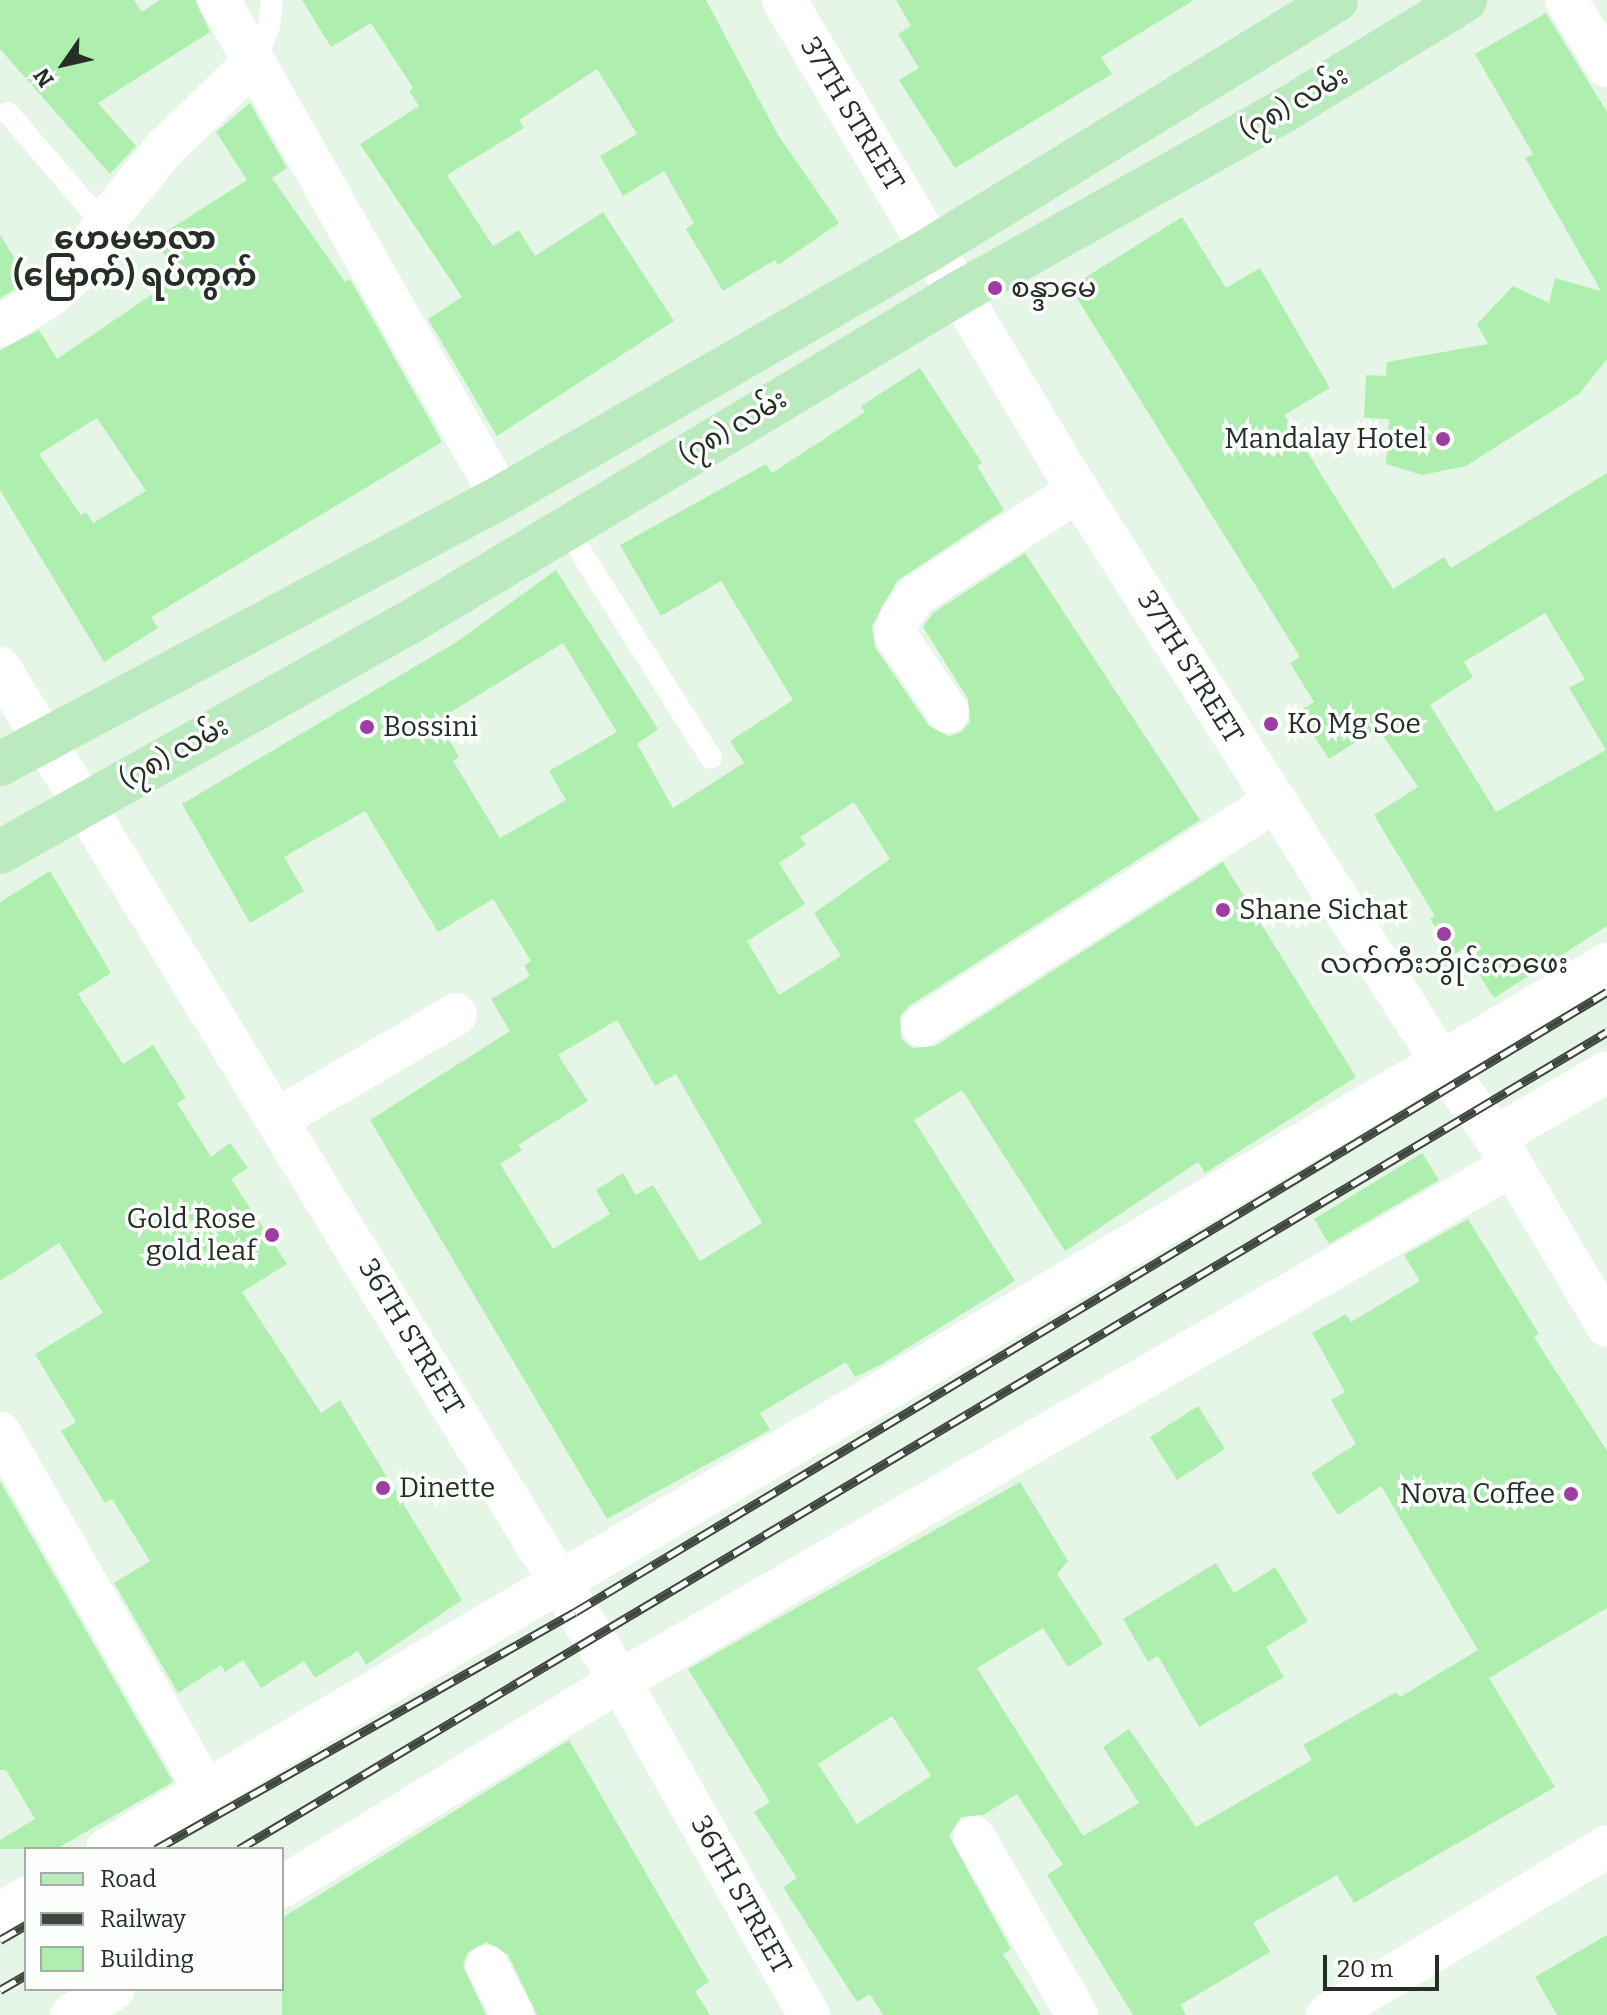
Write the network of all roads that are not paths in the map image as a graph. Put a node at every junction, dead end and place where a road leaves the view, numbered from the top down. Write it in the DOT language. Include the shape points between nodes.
graph roads {
  1 [pos="219,0"];
  2 [pos="272,0"];
  3 [pos="784,0"];
  4 [pos="1336,0"];
  5 [pos="1465,0"];
  6 [pos="1566,0"];
  7 [pos="254,62"];
  8 [pos="1607,66"];
  9 [pos="8,113"];
  10 [pos="103,224"];
  11 [pos="932,248"];
  12 [pos="959,293"];
  13 [pos="0,326"];
  14 [pos="1078,491"];
  15 [pos="501,497"];
  16 [pos="565,527"];
  17 [pos="0,668"];
  18 [pos="948,712"];
  19 [pos="41,738"];
  20 [pos="711,758"];
  21 [pos="0,764"];
  22 [pos="1275,801"];
  23 [pos="86,802"];
  24 [pos="0,852"];
  25 [pos="1607,964"];
  26 [pos="456,1014"];
  27 [pos="922,1026"];
  28 [pos="1442,1062"];
  29 [pos="1607,1072"];
  30 [pos="279,1118"];
  31 [pos="1503,1152"];
  32 [pos="1607,1326"];
  33 [pos="0,1433"];
  34 [pos="559,1584"];
  35 [pos="620,1681"];
  36 [pos="206,1791"];
  37 [pos="974,1837"];
  38 [pos="110,1847"];
  39 [pos="1607,1847"];
  40 [pos="284,1886"];
  41 [pos="24,1899"];
  42 [pos="0,1914"];
  43 [pos="487,1966"];
  44 [pos="111,1991"];
  45 [pos="71,2015"];
  46 [pos="513,2015"];
  47 [pos="809,2015"];
  48 [pos="1077,2015"];
  49 [pos="1327,2015"];
  1 -- 7 [label="street"];
  2 -- 7 [label="lane" via="269,26"];
  3 -- 11 [label="street, 37TH STREET"];
  4 -- 11 [label="main road, (၇၈) လမ်း"];
  5 -- 12 [label="main road, (၇၈) လမ်း" via="1285,110"];
  6 -- 8 [label="street"];
  7 -- 10 [label="street" via="165,148"];
  7 -- 15 [label="street"];
  9 -- 10 [label="lane"];
  10 -- 13 [label="street" via="72,276"];
  11 -- 12 [label="street, 37TH STREET"];
  11 -- 15 [label="main road, (၇၈) လမ်း"];
  12 -- 14 [label="street, 37TH STREET"];
  12 -- 16 [label="main road, (၇၈) လမ်း"];
  14 -- 18 [label="street" via="916,595 901,616 895,634"];
  14 -- 22 [label="street, 37TH STREET"];
  15 -- 19 [label="main road, (၇၈) လမ်း"];
  16 -- 20 [label="lane"];
  16 -- 23 [label="main road, (၇၈) လမ်း" via="405,625"];
  17 -- 19 [label="street, 36TH STREET"];
  19 -- 21 [label="main road, (၇၈) လမ်း"];
  19 -- 23 [label="street, 36TH STREET"];
  22 -- 27 [label="street"];
  22 -- 28 [label="street, 37TH STREET"];
  23 -- 24 [label="main road, (၇၈) လမ်း"];
  23 -- 30 [label="street, 36TH STREET"];
  25 -- 28 [label="street"];
  26 -- 30 [label="street"];
  28 -- 31 [label="street, 37TH STREET"];
  28 -- 34 [label="street"];
  29 -- 31 [label="street"];
  30 -- 34 [label="street, 36TH STREET"];
  31 -- 32 [label="street, 37TH STREET"];
  31 -- 35 [label="street"];
  33 -- 36 [label="street"];
  34 -- 35 [label="street, 36TH STREET"];
  34 -- 36 [label="street"];
  35 -- 40 [label="street"];
  35 -- 47 [label="street, 36TH STREET"];
  36 -- 38 [label="street"];
  37 -- 48 [label="street"];
  39 -- 49 [label="street"];
  41 -- 42 [label="street"];
  43 -- 46 [label="street"];
  44 -- 45 [label="street"];
}
